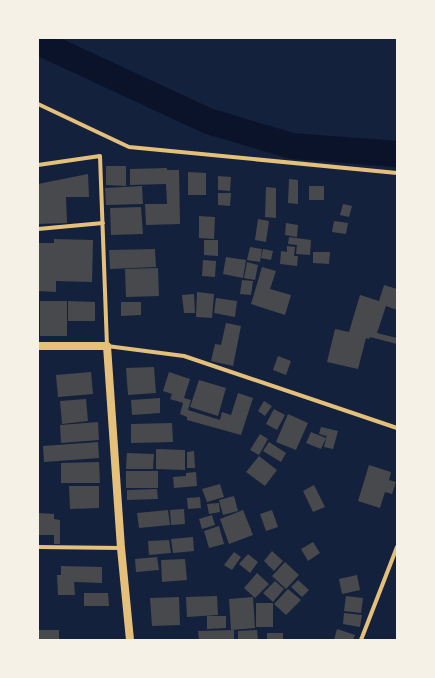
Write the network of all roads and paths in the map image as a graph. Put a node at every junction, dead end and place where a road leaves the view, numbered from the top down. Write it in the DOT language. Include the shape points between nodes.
graph roads {
  1 [pos="38,104"];
  2 [pos="38,165"];
  3 [pos="397,173"];
  4 [pos="103,223"];
  5 [pos="38,229"];
  6 [pos="38,346"];
  7 [pos="107,346"];
  8 [pos="397,428"];
  9 [pos="38,547"];
  10 [pos="397,547"];
  11 [pos="122,548"];
  12 [pos="130,640"];
  13 [pos="361,640"];
  1 -- 3 [label="street" via="130,147"];
  2 -- 4 [label="street" via="100,156"];
  4 -- 5 [label="street"];
  4 -- 7 [label="street"];
  6 -- 7 [label="main road"];
  7 -- 8 [label="street" via="184,356"];
  7 -- 11 [label="main road"];
  9 -- 11 [label="street"];
  10 -- 13 [label="street"];
  11 -- 12 [label="main road"];
}
